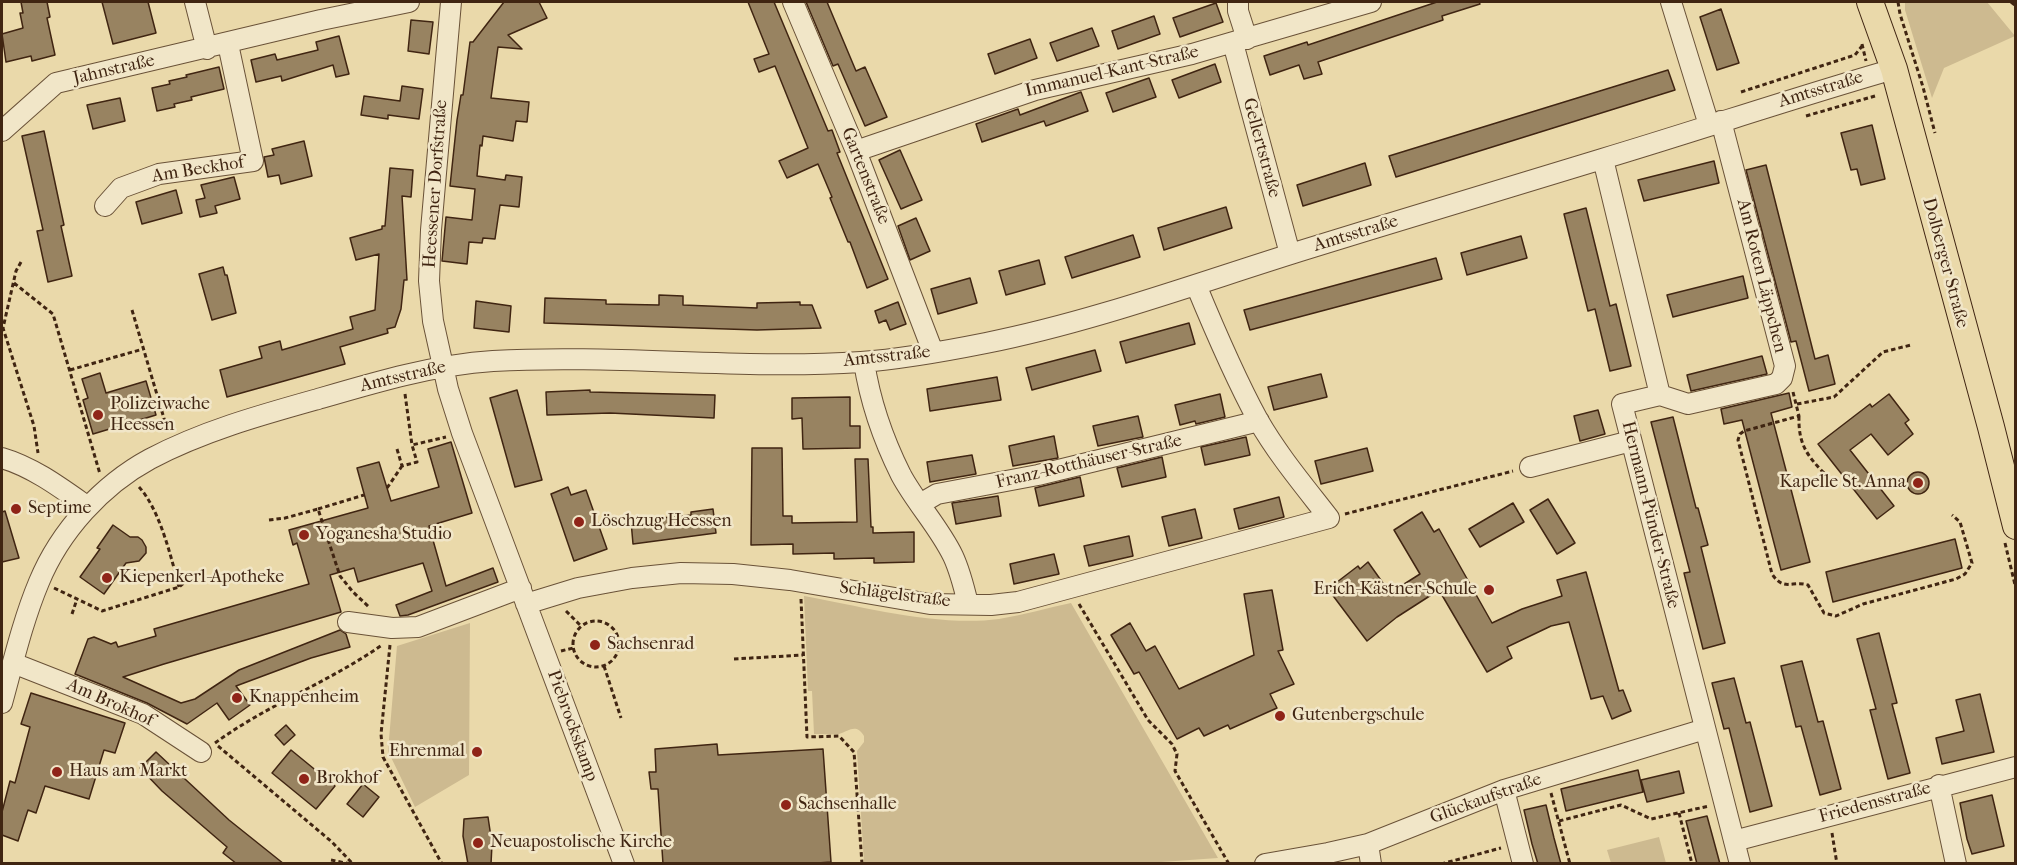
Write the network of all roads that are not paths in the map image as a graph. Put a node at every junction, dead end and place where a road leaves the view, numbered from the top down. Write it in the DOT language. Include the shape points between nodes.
graph roads {
  1 [pos="195,2"];
  2 [pos="409,2"];
  3 [pos="451,2"];
  4 [pos="793,2"];
  5 [pos="1238,2"];
  6 [pos="1371,2"];
  7 [pos="1671,2"];
  8 [pos="1870,2"];
  9 [pos="1331,7"];
  10 [pos="1240,41"];
  11 [pos="228,44"];
  12 [pos="207,49"];
  13 [pos="1894,69"];
  14 [pos="1715,123"];
  15 [pos="2,131"];
  16 [pos="856,151"];
  17 [pos="1603,159"];
  18 [pos="105,206"];
  19 [pos="1290,254"];
  20 [pos="1196,285"];
  21 [pos="933,352"];
  22 [pos="864,362"];
  23 [pos="442,366"];
  24 [pos="1660,395"];
  25 [pos="1259,421"];
  26 [pos="1630,441"];
  27 [pos="2,458"];
  28 [pos="1530,467"];
  29 [pos="920,504"];
  30 [pos="88,507"];
  31 [pos="2016,526"];
  32 [pos="523,596"];
  33 [pos="968,603"];
  34 [pos="348,622"];
  35 [pos="13,663"];
  36 [pos="2,703"];
  37 [pos="1705,729"];
  38 [pos="208,748"];
  39 [pos="2016,767"];
  40 [pos="1939,786"];
  41 [pos="1504,790"];
  42 [pos="1734,841"];
  43 [pos="1368,844"];
  44 [pos="1520,854"];
  45 [pos="624,864"];
  46 [pos="1265,864"];
  47 [pos="1371,864"];
  48 [pos="1740,864"];
  49 [pos="1956,864"];
  1 -- 12 [label="street"];
  2 -- 11 [label="street, Jahnstraße"];
  3 -- 23 [label="street, Heessener Dorfstraße" via="429,281"];
  4 -- 16 [label="street, Gartenstraße"];
  5 -- 10 [label="street, Gellertstraße"];
  6 -- 9 [label="street, Immanuel-Kant-Straße"];
  7 -- 14 [label="street, Am Roten Läppchen"];
  8 -- 13 [label="main road, Dolberger Straße"];
  9 -- 10 [label="street, Immanuel-Kant-Straße"];
  10 -- 16 [label="street, Immanuel-Kant-Straße" via="1035,90"];
  10 -- 19 [label="street, Gellertstraße"];
  11 -- 12 [label="street, Jahnstraße"];
  11 -- 18 [label="street, Am Beckhof" via="253,161 159,174 121,188"];
  12 -- 15 [label="street, Jahnstraße" via="56,83"];
  13 -- 14 [label="street, Amtsstraße"];
  13 -- 31 [label="main road, Dolberger Straße"];
  14 -- 17 [label="street, Amtsstraße"];
  14 -- 24 [label="street, Am Roten Läppchen" via="1784,372 1776,384 1688,404"];
  16 -- 21 [label="street, Gartenstraße"];
  17 -- 19 [label="street, Amtsstraße"];
  17 -- 24 [label="street"];
  19 -- 20 [label="street, Amtsstraße"];
  20 -- 21 [label="street, Amtsstraße" via="1035,332"];
  20 -- 25 [label="street" via="1221,347"];
  21 -- 22 [label="street, Amtsstraße"];
  22 -- 23 [label="street, Amtsstraße" via="756,364 563,359"];
  22 -- 29 [label="street" via="882,434"];
  23 -- 30 [label="street, Amtsstraße" via="237,423 172,448 143,463"];
  23 -- 32 [label="street, Piebrockskamp" via="462,433"];
  24 -- 26 [label="street, Hermann-Pünder-Straße" via="1622,404"];
  25 -- 29 [label="street, Franz-Rotthäuser-Straße" via="1038,476 937,494"];
  25 -- 33 [label="street, Schlägelstraße" via="1329,518 1018,602"];
  26 -- 28 [label="street"];
  26 -- 37 [label="street, Hermann-Pünder-Straße"];
  27 -- 30 [label="street" via="41,476"];
  29 -- 33 [label="street" via="952,554"];
  30 -- 35 [label="street, Amtsstraße" via="57,548 39,581"];
  32 -- 33 [label="street, Schlägelstraße" via="681,573 801,582 930,604"];
  32 -- 34 [label="street" via="417,627"];
  32 -- 45 [label="street, Piebrockskamp"];
  35 -- 36 [label="street, Amtsstraße"];
  35 -- 38 [label="street, Am Brokhof" via="143,714"];
  37 -- 41 [label="street, Glückaufstraße"];
  37 -- 42 [label="street, Hermann-Pünder-Straße"];
  39 -- 40 [label="street, Friedensstraße"];
  40 -- 42 [label="street, Friedensstraße"];
  40 -- 49 [label="street"];
  41 -- 43 [label="street, Glückaufstraße"];
  41 -- 44 [label="street"];
  42 -- 48 [label="street, Hermann-Pünder-Straße"];
  43 -- 46 [label="street, Glückaufstraße"];
  43 -- 47 [label="street"];
}
